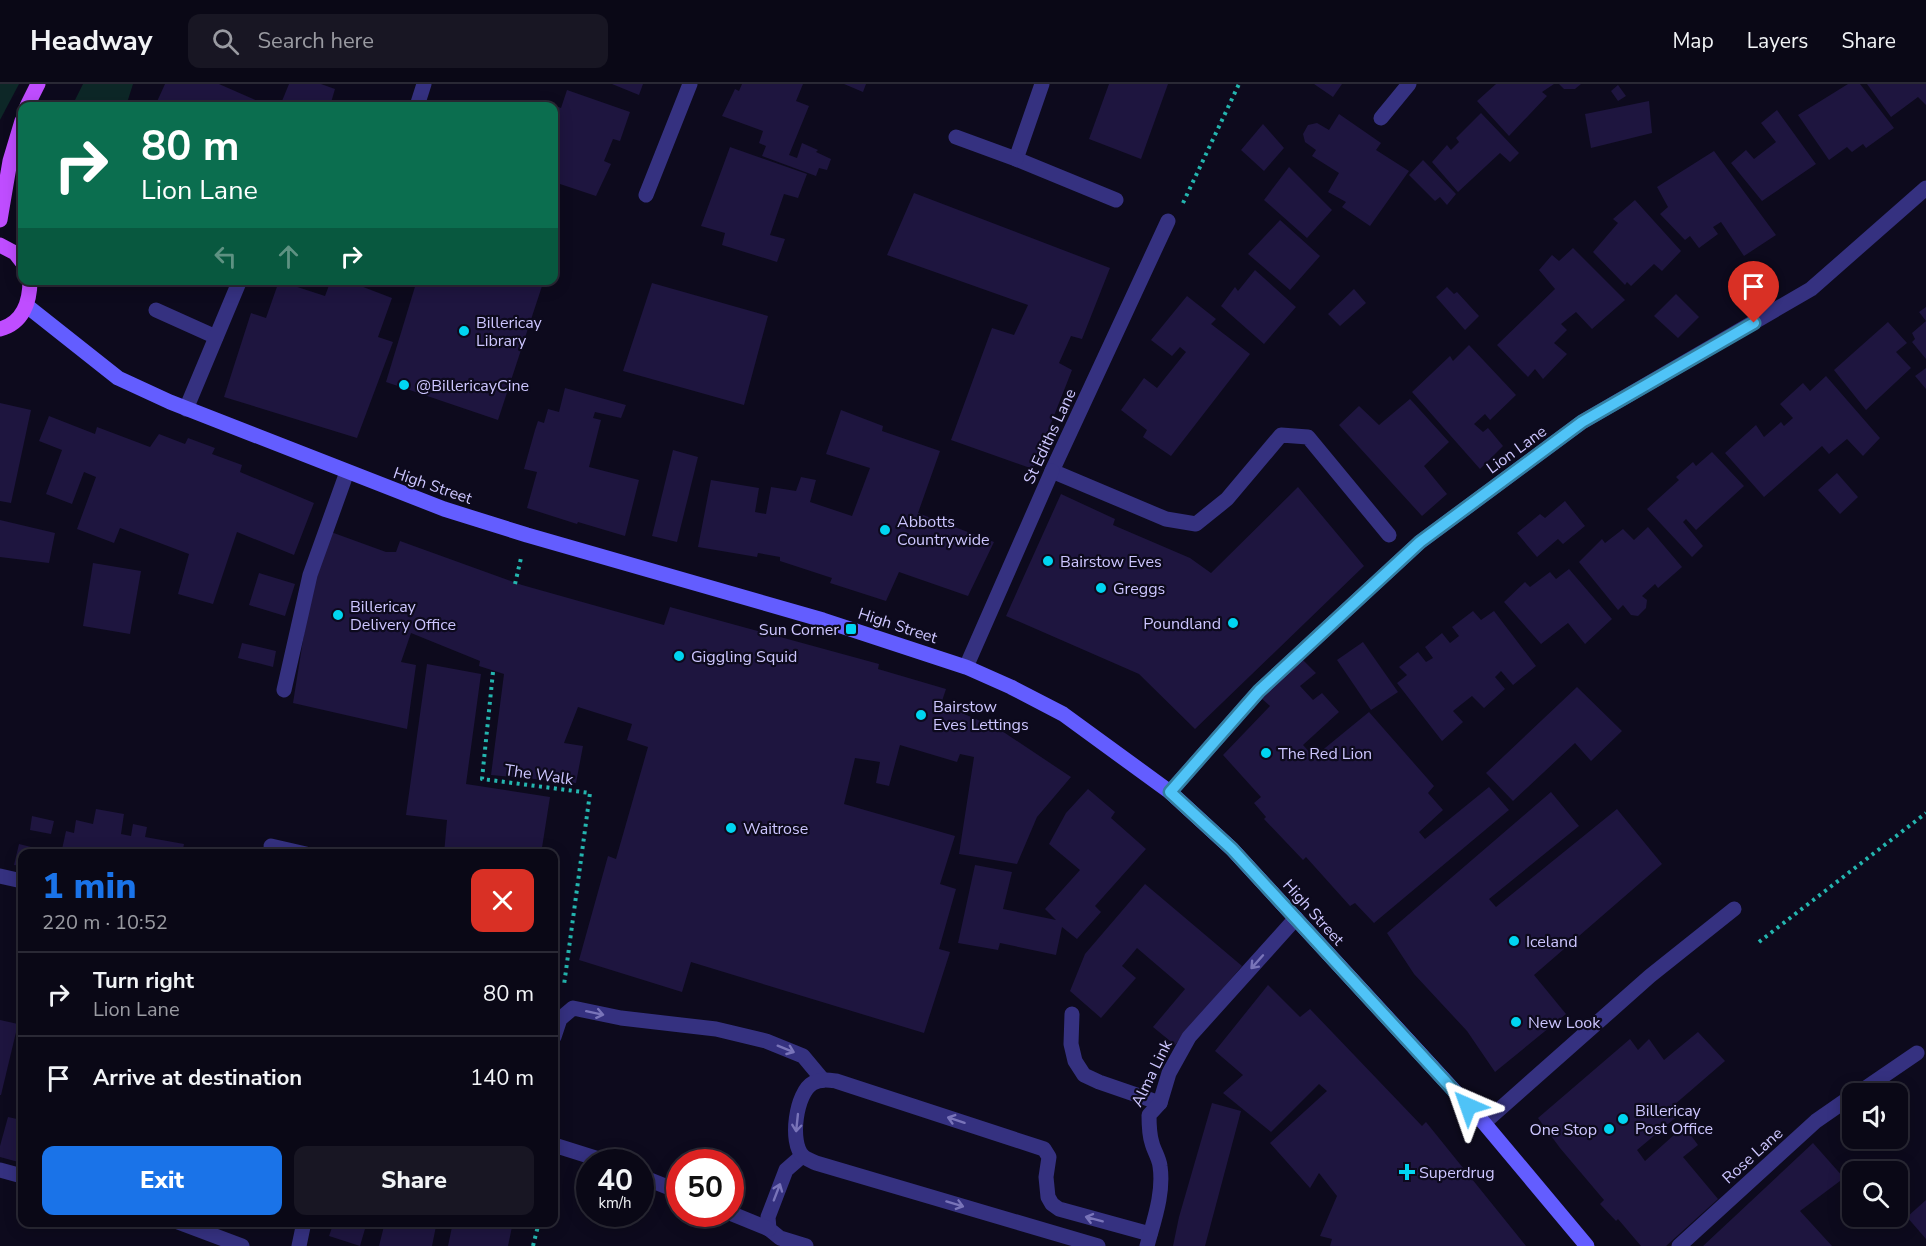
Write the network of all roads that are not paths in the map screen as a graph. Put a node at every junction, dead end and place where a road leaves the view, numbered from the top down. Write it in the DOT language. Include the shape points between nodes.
graph roads {
  1 [pos="38,84"];
  2 [pos="424,84"];
  3 [pos="690,84"];
  4 [pos="1042,84"];
  5 [pos="1409,84"];
  6 [pos="29,102"];
  7 [pos="418,102"];
  8 [pos="1381,118"];
  9 [pos="18,134"];
  10 [pos="957,137"];
  11 [pos="1016,159"];
  12 [pos="1926,188"];
  13 [pos="646,195"];
  14 [pos="1116,200"];
  15 [pos="0,220"];
  16 [pos="1168,221"];
  17 [pos="0,245"];
  18 [pos="18,257"];
  19 [pos="29,285"];
  20 [pos="238,285"];
  21 [pos="27,306"];
  22 [pos="156,310"];
  23 [pos="0,328"];
  24 [pos="216,337"];
  25 [pos="186,409"];
  26 [pos="1052,471"];
  27 [pos="347,472"];
  28 [pos="1389,535"];
  29 [pos="966,667"];
  30 [pos="284,690"];
  31 [pos="1170,792"];
  32 [pos="271,846"];
  33 [pos="284,849"];
  34 [pos="0,876"];
  35 [pos="18,880"];
  36 [pos="1734,909"];
  37 [pos="1296,918"];
  38 [pos="1072,1014"];
  39 [pos="558,1025"];
  40 [pos="1917,1053"];
  41 [pos="823,1080"];
  42 [pos="1873,1083"];
  43 [pos="1160,1103"];
  44 [pos="1842,1103"];
  45 [pos="1484,1123"];
  46 [pos="558,1146"];
  47 [pos="576,1152"];
  48 [pos="802,1156"];
  49 [pos="0,1170"];
  50 [pos="18,1175"];
  51 [pos="744,1219"];
  52 [pos="191,1227"];
  53 [pos="303,1227"];
  54 [pos="770,1229"];
  55 [pos="1149,1240"];
  56 [pos="242,1246"];
  57 [pos="299,1246"];
  58 [pos="806,1246"];
  59 [pos="1098,1246"];
  60 [pos="1587,1246"];
  61 [pos="1679,1246"];
  1 -- 6 [label="main road"];
  2 -- 7 [label="street"];
  3 -- 13 [label="street"];
  4 -- 11 [label="street"];
  5 -- 8 [label="street"];
  9 -- 15 [label="main road"];
  10 -- 11 [label="street"];
  11 -- 14 [label="street"];
  12 -- 31 [label="street, Lion Lane" via="1811,290 1582,422 1420,542 1259,691"];
  16 -- 26 [label="street, St Ediths Lane"];
  17 -- 18 [label="main road"];
  19 -- 21 [label="main road"];
  20 -- 24 [label="street"];
  21 -- 23 [label="main road" via="16,321"];
  21 -- 25 [label="main road, High Street" via="118,378"];
  22 -- 24 [label="street"];
  24 -- 25 [label="street"];
  25 -- 27 [label="main road, High Street"];
  26 -- 28 [label="street" via="1166,519 1196,524 1227,499 1281,435 1308,437"];
  26 -- 29 [label="street, St Ediths Lane"];
  27 -- 29 [label="main road, High Street" via="444,509 823,620"];
  27 -- 30 [label="street" via="310,575"];
  29 -- 31 [label="main road, High Street" via="1063,714"];
  31 -- 37 [label="main road, High Street" via="1232,849"];
  32 -- 33 [label="street"];
  34 -- 35 [label="street"];
  36 -- 45 [label="street" via="1650,976"];
  37 -- 43 [label="street, Alma Link, one-way" via="1189,1037 1169,1073"];
  37 -- 45 [label="main road, High Street"];
  38 -- 43 [label="street" via="1073,1052 1084,1075"];
  39 -- 41 [label="street, one-way" via="573,1008 716,1029 766,1041 803,1056"];
  40 -- 42 [label="street"];
  41 -- 48 [label="street, one-way" via="811,1083 801,1097 795,1140"];
  55 -- 41 [label="street, one-way" via="1052,1204 1046,1177 1049,1157 1044,1149"];
  43 -- 55 [label="street, Alma Link" via="1149,1115 1148,1129 1160,1163 1161,1179"];
  44 -- 61 [label="street, Rose Lane" via="1816,1121"];
  45 -- 60 [label="main road, High Street"];
  46 -- 47 [label="street"];
  54 -- 48 [label="street, one-way" via="768,1217 786,1170"];
  48 -- 59 [label="street, one-way"];
  49 -- 50 [label="street"];
  51 -- 54 [label="street"];
  52 -- 56 [label="street"];
  53 -- 57 [label="street"];
  54 -- 58 [label="street" via="780,1238"];
}
